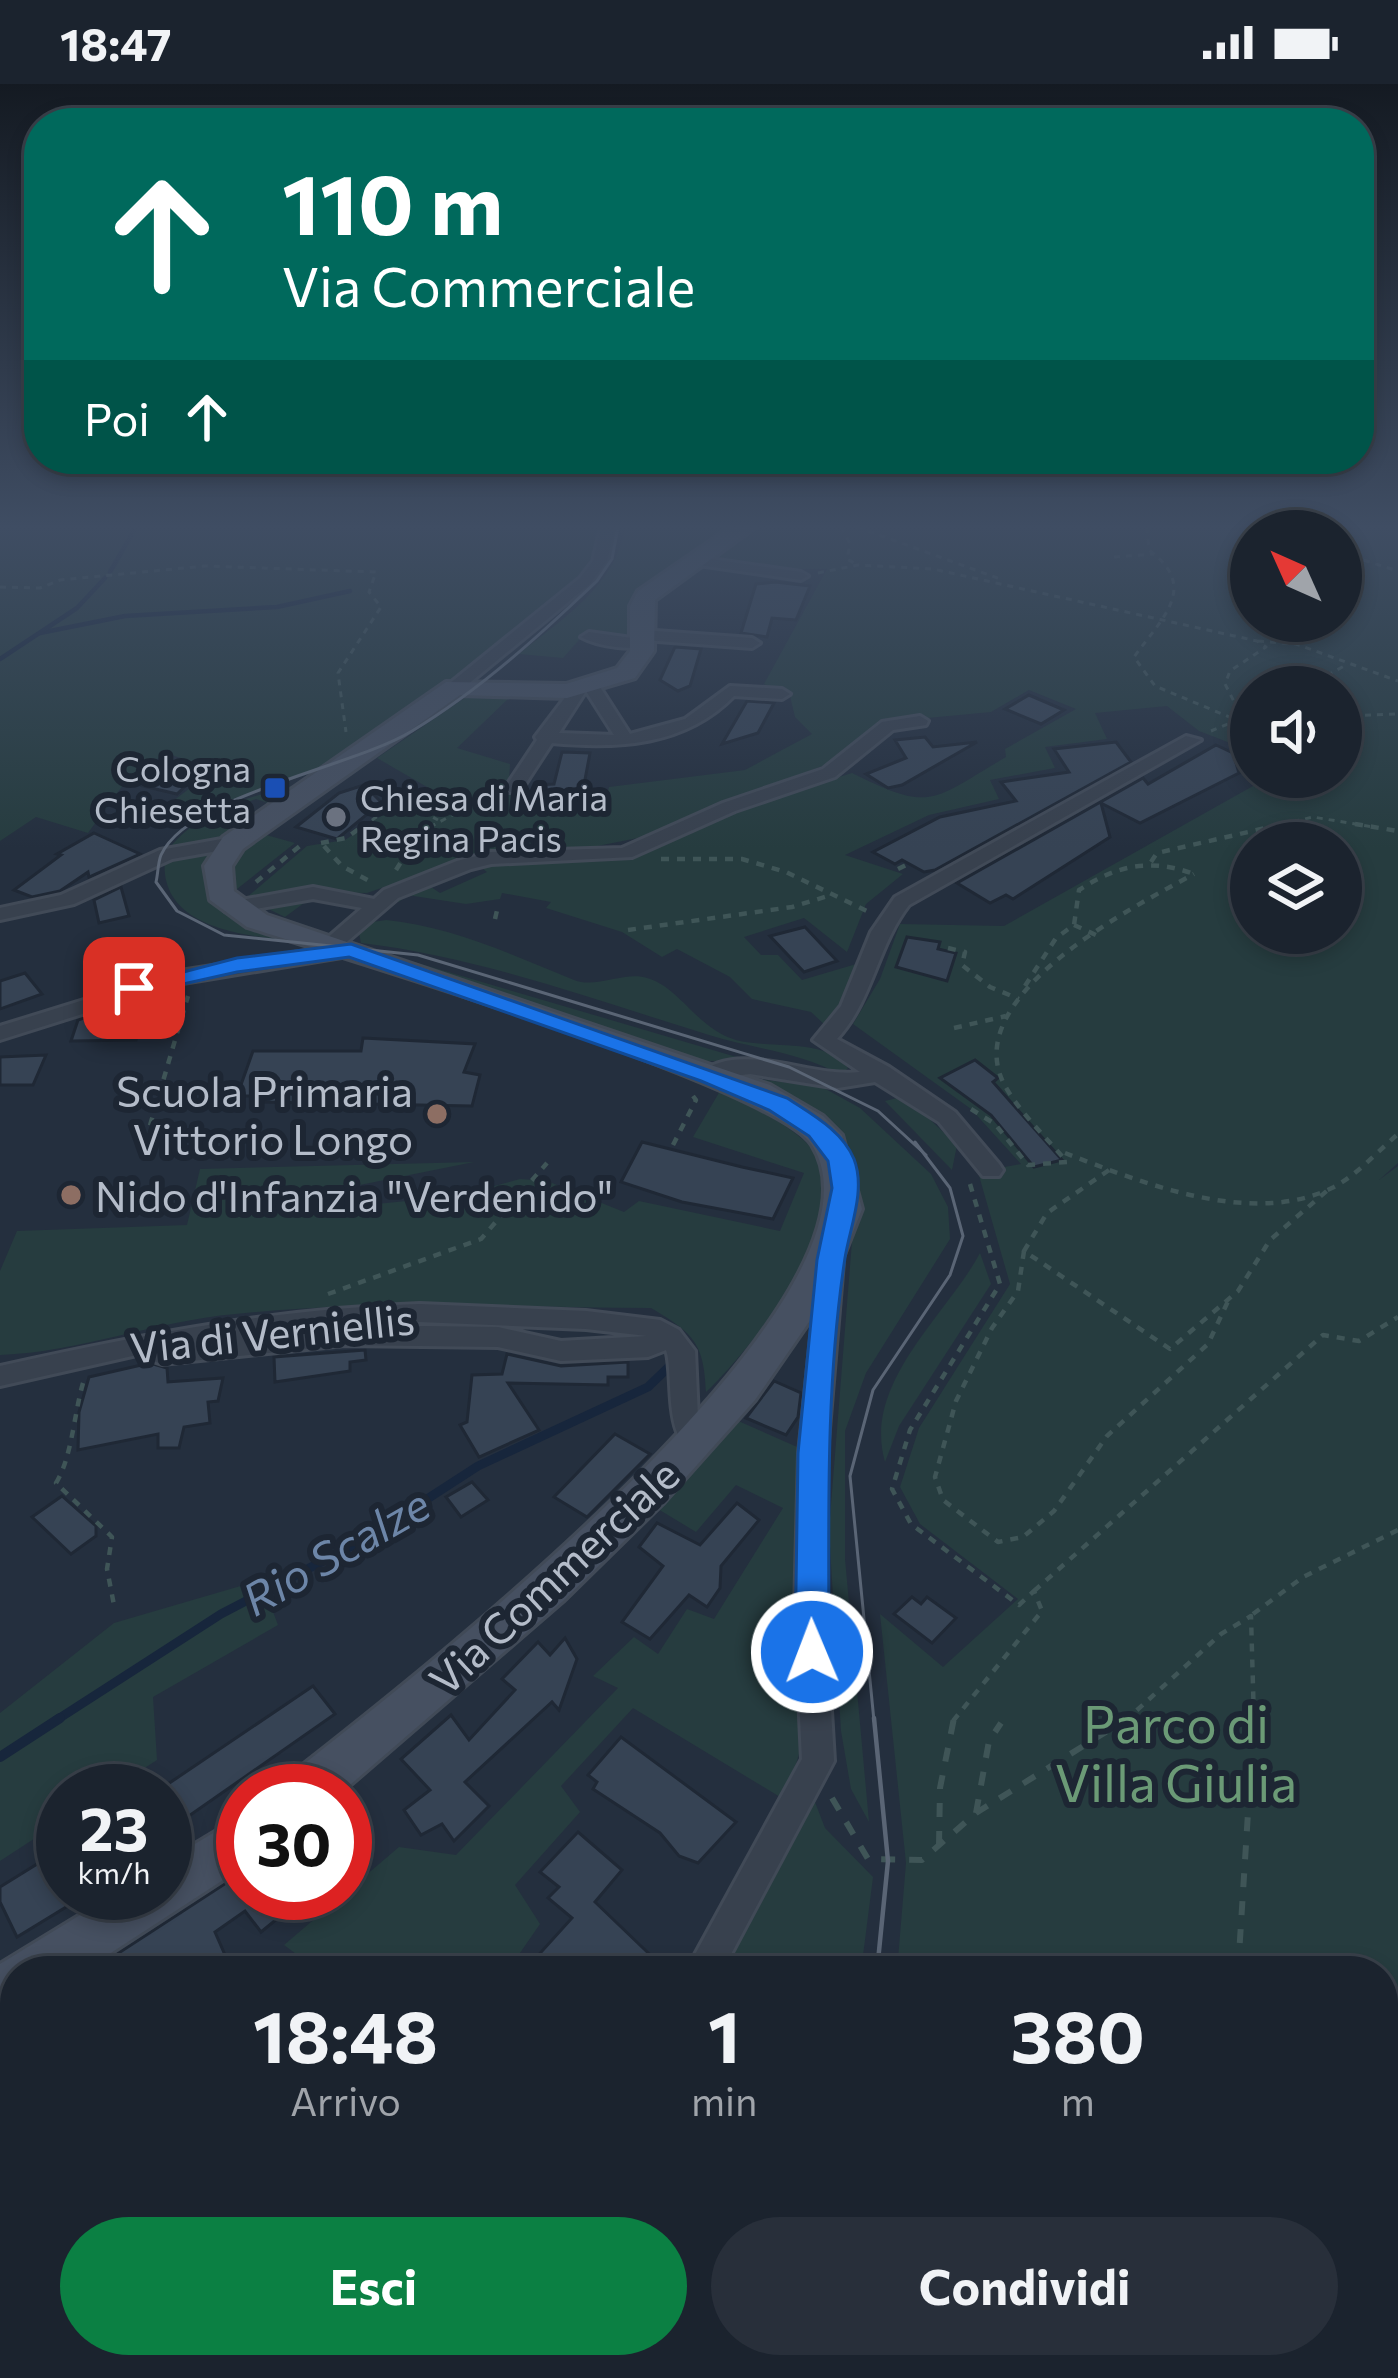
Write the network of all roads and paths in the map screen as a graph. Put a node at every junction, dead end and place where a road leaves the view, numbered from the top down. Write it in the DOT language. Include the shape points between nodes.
graph roads {
  1 [pos="366,634"];
  2 [pos="520,634"];
  3 [pos="642,634"];
  4 [pos="1150,634"];
  5 [pos="589,637"];
  6 [pos="642,640"];
  7 [pos="1258,642"];
  8 [pos="1270,642"];
  9 [pos="752,643"];
  10 [pos="1346,665"];
  11 [pos="1240,666"];
  12 [pos="1398,681"];
  13 [pos="455,687"];
  14 [pos="585,689"];
  15 [pos="782,694"];
  16 [pos="1230,714"];
  17 [pos="1398,714"];
  18 [pos="1362,715"];
  19 [pos="920,721"];
  20 [pos="1230,726"];
  21 [pos="544,737"];
  22 [pos="626,740"];
  23 [pos="1192,740"];
  24 [pos="360,756"];
  25 [pos="514,788"];
  26 [pos="438,820"];
  27 [pos="1398,831"];
  28 [pos="233,843"];
  29 [pos="301,845"];
  30 [pos="626,853"];
  31 [pos="1150,862"];
  32 [pos="908,864"];
  33 [pos="898,869"];
  34 [pos="394,872"];
  35 [pos="828,896"];
  36 [pos="382,897"];
  37 [pos="230,905"];
  38 [pos="499,906"];
  39 [pos="0,914"];
  40 [pos="495,919"];
  41 [pos="887,920"];
  42 [pos="1074,925"];
  43 [pos="628,930"];
  44 [pos="1096,934"];
  45 [pos="341,947"];
  46 [pos="948,948"];
  47 [pos="195,973"];
  48 [pos="1023,991"];
  49 [pos="1019,999"];
  50 [pos="1006,1016"];
  51 [pos="954,1028"];
  52 [pos="0,1033"];
  53 [pos="881,1072"];
  54 [pos="700,1083"];
  55 [pos="971,1109"];
  56 [pos="1398,1134"];
  57 [pos="673,1145"];
  58 [pos="975,1147"];
  59 [pos="1063,1152"];
  60 [pos="141,1156"];
  61 [pos="547,1163"];
  62 [pos="992,1170"];
  63 [pos="1109,1170"];
  64 [pos="1329,1190"];
  65 [pos="1024,1250"];
  66 [pos="831,1260"];
  67 [pos="415,1262"];
  68 [pos="1229,1300"];
  69 [pos="1398,1317"];
  70 [pos="670,1337"];
  71 [pos="85,1371"];
  72 [pos="9,1376"];
  73 [pos="698,1439"];
  74 [pos="1398,1530"];
  75 [pos="1034,1591"];
  76 [pos="114,1605"];
  77 [pos="1251,1616"];
  78 [pos="1001,1723"];
  79 [pos="340,1764"];
  80 [pos="976,1813"];
  81 [pos="842,1821"];
  82 [pos="939,1846"];
  83 [pos="118,1920"];
  84 [pos="60,1956"];
  85 [pos="711,1956"];
  86 [pos="1240,1956"];
  1 -- 24 [label="path" via="338,674 345,728"];
  2 -- 13 [label="street"];
  3 -- 6 [label="main road"];
  4 -- 16 [label="path" via="1135,656 1155,686"];
  5 -- 6 [label="street"];
  6 -- 9 [label="street"];
  6 -- 14 [label="main road" via="640,658 626,673"];
  7 -- 11 [label="path" via="1266,647"];
  8 -- 10 [label="path" via="1309,645"];
  10 -- 12 [label="path"];
  13 -- 14 [label="main road"];
  13 -- 24 [label="main road"];
  14 -- 21 [label="street"];
  14 -- 22 [label="street"];
  15 -- 22 [label="street" via="730,691 692,723"];
  17 -- 18 [label="path"];
  19 -- 30 [label="street" via="881,730 829,773"];
  20 -- 23 [label="path"];
  21 -- 22 [label="street"];
  21 -- 25 [label="street"];
  23 -- 41 [label="street" via="934,880"];
  24 -- 28 [label="main road"];
  25 -- 26 [label="path"];
  26 -- 34 [label="path"];
  26 -- 36 [label="path" via="401,800 346,838 321,843"];
  27 -- 31 [label="path" via="1313,817 1156,854"];
  28 -- 37 [label="main road" via="216,878"];
  28 -- 39 [label="street" via="167,854 67,900"];
  29 -- 37 [label="path"];
  30 -- 35 [label="path" via="742,859"];
  30 -- 36 [label="street" via="478,860"];
  31 -- 42 [label="path" via="1120,867 1079,890"];
  31 -- 44 [label="path" via="1194,874"];
  32 -- 33 [label="path"];
  35 -- 41 [label="path"];
  35 -- 43 [label="path"];
  36 -- 37 [label="street" via="313,893"];
  36 -- 45 [label="street"];
  37 -- 45 [label="main road, Via Commerciale"];
  38 -- 40 [label="path"];
  41 -- 53 [label="street" via="856,1001 824,1040"];
  42 -- 44 [label="path"];
  42 -- 48 [label="path" via="1056,938"];
  44 -- 48 [label="path"];
  45 -- 47 [label="street"];
  45 -- 54 [label="main road, Via Commerciale"];
  46 -- 49 [label="path" via="965,952 962,965 990,987"];
  47 -- 52 [label="street"];
  47 -- 60 [label="path"];
  48 -- 49 [label="path"];
  49 -- 50 [label="path"];
  50 -- 51 [label="path"];
  50 -- 59 [label="path" via="1002,1081"];
  53 -- 54 [label="street" via="844,1082 736,1066"];
  53 -- 58 [label="street"];
  54 -- 57 [label="path"];
  54 -- 66 [label="main road, Via Commerciale" via="778,1104 830,1143 845,1188"];
  55 -- 59 [label="path" via="995,1124 1028,1165 1066,1162"];
  56 -- 64 [label="path"];
  58 -- 62 [label="street"];
  58 -- 75 [label="path" via="963,1168 1000,1284 910,1430 892,1489 911,1524 1018,1605"];
  59 -- 63 [label="path"];
  61 -- 67 [label="path" via="481,1239"];
  63 -- 64 [label="path" via="1246,1200"];
  63 -- 65 [label="path" via="1045,1215"];
  64 -- 68 [label="path" via="1270,1240"];
  65 -- 68 [label="path" via="1170,1349"];
  65 -- 68 [label="path" via="1018,1291 956,1401 935,1477 943,1500 998,1542 1023,1537 1054,1510 1107,1436 1208,1343"];
  66 -- 73 [label="main road, Via Commerciale"];
  66 -- 85 [label="street" via="813,1453 818,1761"];
  69 -- 75 [label="path" via="1359,1341 1323,1335"];
  70 -- 71 [label="street, Via di Verniellis" via="648,1347 561,1352 499,1337 345,1335 172,1352"];
  70 -- 72 [label="street, Via di Verniellis" via="651,1327 586,1320 332,1316 174,1337"];
  70 -- 73 [label="street" via="682,1351 685,1422"];
  71 -- 72 [label="street, Via di Verniellis"];
  71 -- 76 [label="path" via="67,1465 56,1483 112,1537"];
  73 -- 79 [label="main road, Via Commerciale" via="589,1553"];
  74 -- 77 [label="path" via="1303,1577"];
  75 -- 82 [label="path" via="1042,1611 1036,1622 954,1716 937,1810"];
  77 -- 80 [label="path" via="1113,1732"];
  77 -- 86 [label="path" via="1255,1746"];
  78 -- 80 [label="path" via="986,1753"];
  80 -- 82 [label="path"];
  81 -- 82 [label="path" via="868,1858 906,1863"];
  83 -- 84 [label="main road"];
}
